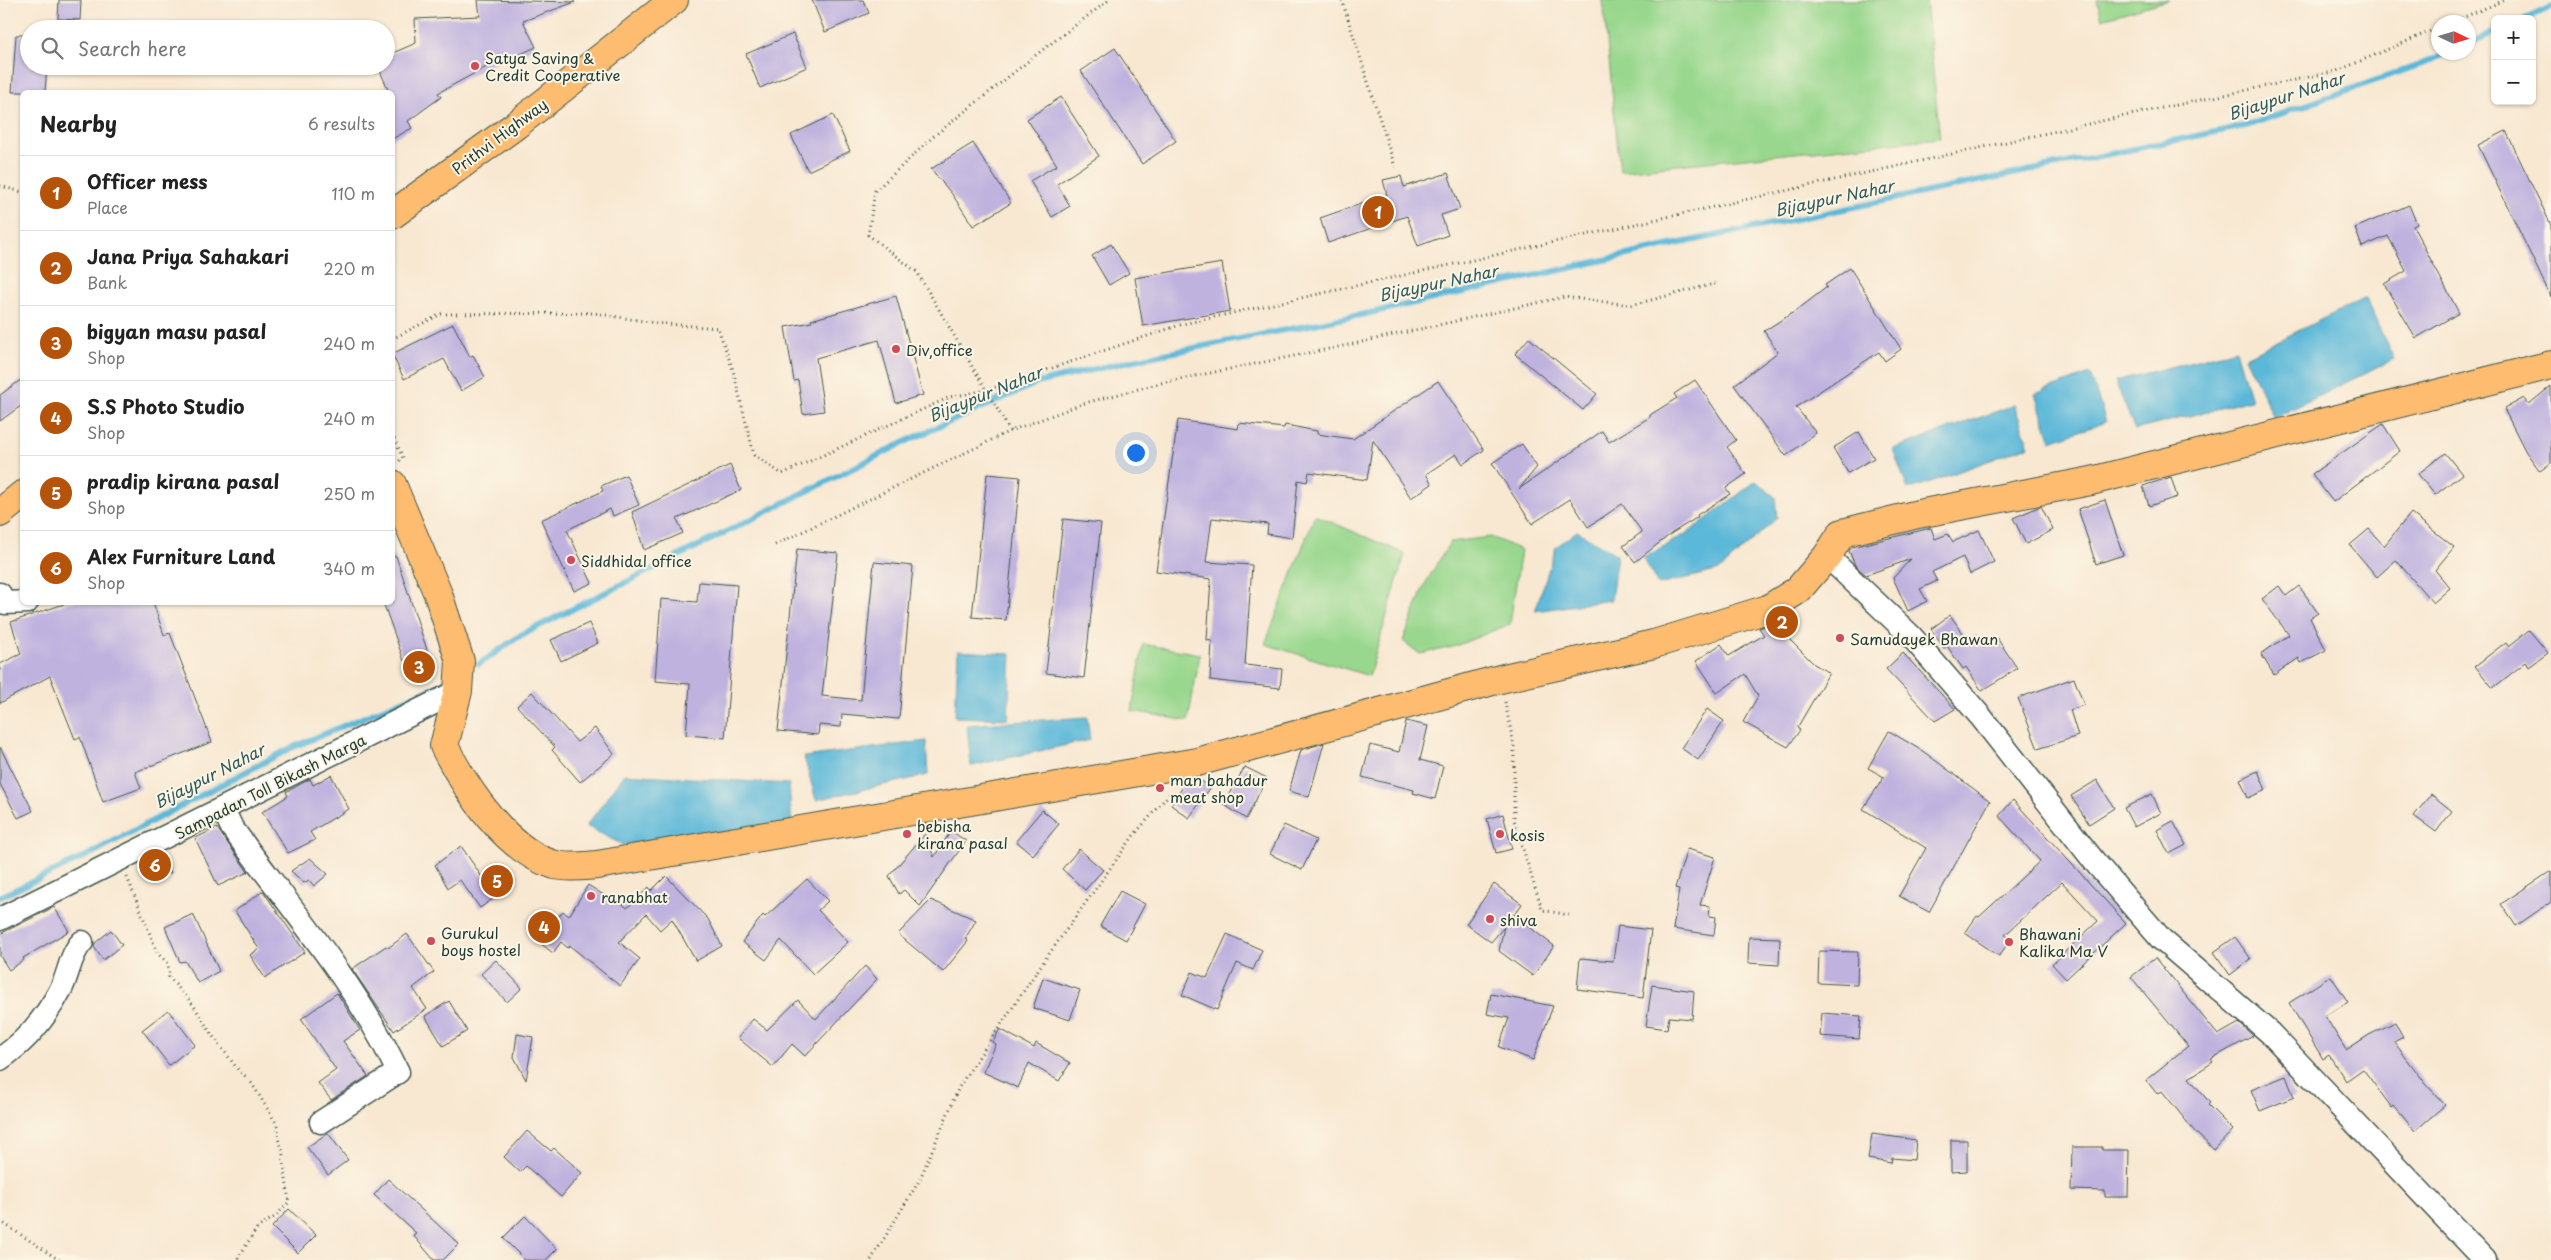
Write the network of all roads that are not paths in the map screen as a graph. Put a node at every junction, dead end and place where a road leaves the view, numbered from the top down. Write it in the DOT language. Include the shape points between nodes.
graph roads {
  1 [pos="674,0"];
  2 [pos="395,213"];
  3 [pos="2551,365"];
  4 [pos="395,491"];
  5 [pos="20,497"];
  6 [pos="0,513"];
  7 [pos="1827,556"];
  8 [pos="0,594"];
  9 [pos="20,602"];
  10 [pos="458,691"];
  11 [pos="223,809"];
  12 [pos="0,919"];
  13 [pos="82,942"];
  14 [pos="0,1059"];
  15 [pos="321,1122"];
  16 [pos="2485,1260"];
  1 -- 2 [label="main road, Prithvi Highway" via="516,125"];
  3 -- 7 [label="main road" via="2091,481 1918,514 1842,533"];
  4 -- 10 [label="main road" via="438,594 460,661"];
  5 -- 6 [label="main road"];
  7 -- 10 [label="main road" via="1798,590 1768,609 1654,644 1500,679 1197,762 597,865 555,865 519,846 462,781 444,746"];
  7 -- 16 [label="street" via="1911,636 2161,939 2270,1033"];
  8 -- 9 [label="street" via="6,603"];
  10 -- 11 [label="street, Sampadan Toll Bikash Marga"];
  11 -- 12 [label="street, Sampadan Toll Bikash Marga"];
  11 -- 15 [label="street" via="232,828 339,972 388,1050 398,1072"];
  13 -- 14 [label="street" via="74,951 61,988 38,1027"];
}
